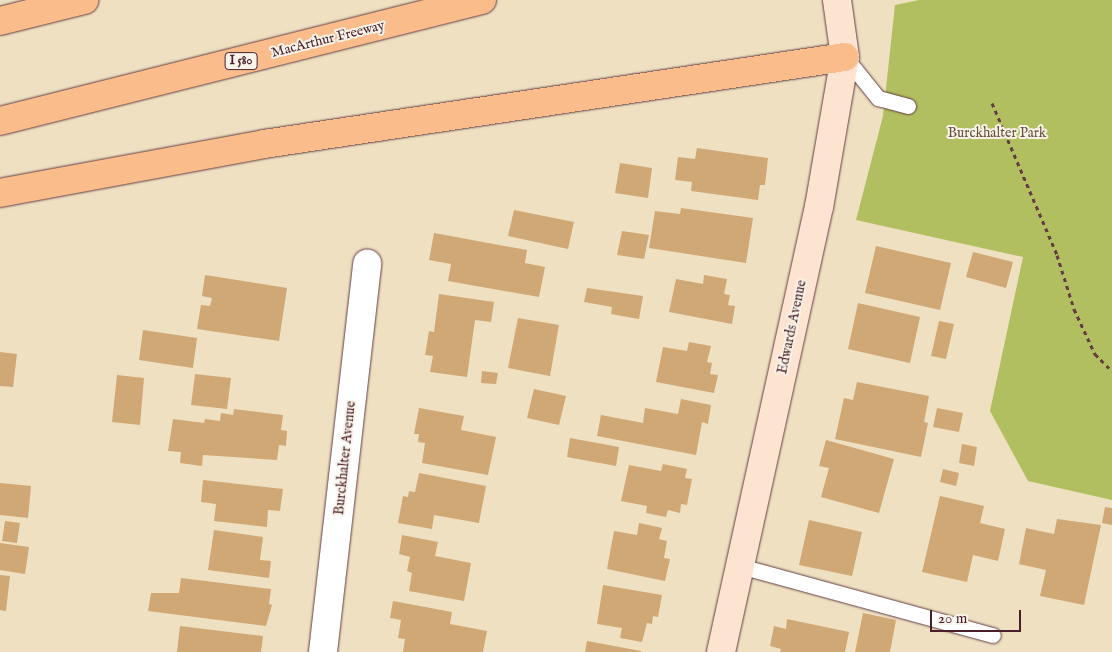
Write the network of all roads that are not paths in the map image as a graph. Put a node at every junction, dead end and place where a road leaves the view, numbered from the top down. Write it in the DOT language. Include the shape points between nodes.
graph roads {
  1 [pos="84,0"];
  2 [pos="482,0"];
  3 [pos="837,0"];
  4 [pos="0,21"];
  5 [pos="845,57"];
  6 [pos="908,106"];
  7 [pos="0,121"];
  8 [pos="0,193"];
  9 [pos="367,264"];
  10 [pos="740,566"];
  11 [pos="993,635"];
  12 [pos="322,652"];
  13 [pos="721,652"];
  1 -- 4 [label="highway"];
  2 -- 7 [label="highway, MacArthur Freeway / I 580"];
  3 -- 5 [label="main road, Edwards Avenue"];
  5 -- 6 [label="lane" via="878,98"];
  5 -- 8 [label="highway" via="264,144"];
  5 -- 10 [label="main road, Edwards Avenue" via="819,207"];
  9 -- 12 [label="street, Burckhalter Avenue"];
  10 -- 11 [label="lane"];
  10 -- 13 [label="main road, Edwards Avenue"];
}
